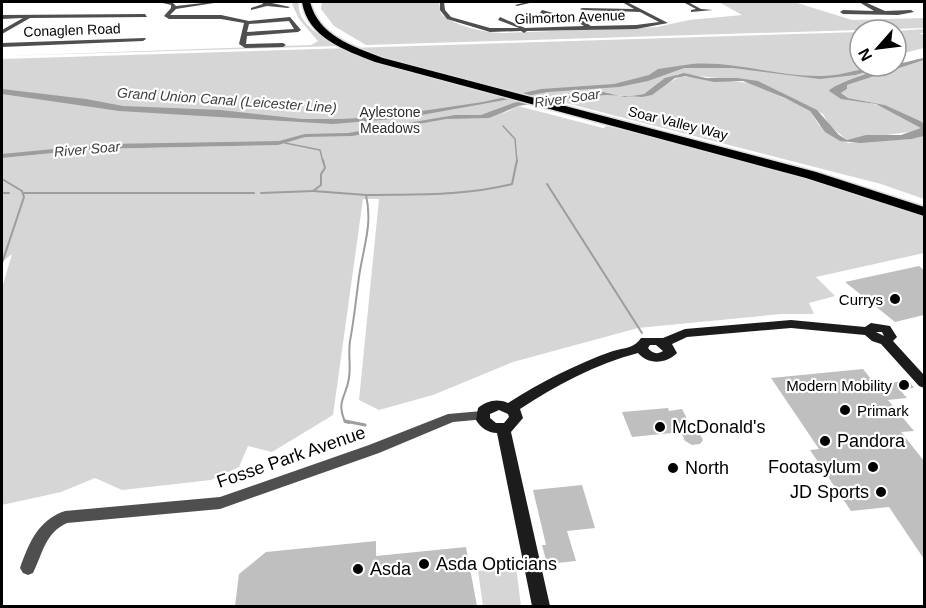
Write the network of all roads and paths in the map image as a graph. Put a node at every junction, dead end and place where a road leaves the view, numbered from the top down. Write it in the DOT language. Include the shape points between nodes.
graph roads {
  1 [pos="161,2"];
  2 [pos="306,2"];
  3 [pos="315,2"];
  4 [pos="442,2"];
  5 [pos="469,2"];
  6 [pos="528,2"];
  7 [pos="624,2"];
  8 [pos="685,2"];
  9 [pos="861,2"];
  10 [pos="895,2"];
  11 [pos="212,3"];
  12 [pos="265,3"];
  13 [pos="480,5"];
  14 [pos="517,5"];
  15 [pos="288,7"];
  16 [pos="174,8"];
  17 [pos="253,9"];
  18 [pos="582,9"];
  19 [pos="699,9"];
  20 [pos="710,10"];
  21 [pos="614,11"];
  22 [pos="643,11"];
  23 [pos="693,11"];
  24 [pos="542,12"];
  25 [pos="882,12"];
  26 [pos="912,12"];
  27 [pos="848,14"];
  28 [pos="145,16"];
  29 [pos="2,17"];
  30 [pos="29,17"];
  31 [pos="500,19"];
  32 [pos="617,19"];
  33 [pos="248,22"];
  34 [pos="589,28"];
  35 [pos="525,31"];
  36 [pos="2,32"];
  37 [pos="245,34"];
  38 [pos="143,39"];
  39 [pos="2,45"];
  40 [pos="283,45"];
  41 [pos="355,47"];
  42 [pos="560,107"];
  43 [pos="924,206"];
  44 [pos="924,212"];
  45 [pos="924,383"];
  46 [pos="510,408"];
  47 [pos="482,416"];
  48 [pos="503,429"];
  49 [pos="28,568"];
  50 [pos="541,606"];
  1 -- 16 [label="street"];
  2 -- 41 [label="highway, Soar Valley Way" via="315,24"];
  3 -- 41 [label="highway, Soar Valley Way" via="331,27"];
  4 -- 35 [label="street, Gilmorton Avenue" via="446,16 455,21 484,29"];
  5 -- 13 [label="street"];
  6 -- 14 [label="street"];
  7 -- 22 [label="street, Gilmorton Avenue"];
  8 -- 19 [label="street"];
  9 -- 10 [label="street"];
  9 -- 25 [label="street"];
  11 -- 16 [label="street"];
  12 -- 15 [label="street"];
  12 -- 17 [label="street"];
  16 -- 33 [label="street" via="167,16 170,18 221,17"];
  18 -- 21 [label="street"];
  19 -- 20 [label="street"];
  19 -- 23 [label="street"];
  21 -- 22 [label="street"];
  21 -- 32 [label="street"];
  22 -- 34 [label="street, Gilmorton Avenue" via="664,23"];
  24 -- 34 [label="street" via="597,24"];
  25 -- 26 [label="street"];
  25 -- 27 [label="street"];
  28 -- 30 [label="street"];
  29 -- 30 [label="street"];
  30 -- 36 [label="street"];
  31 -- 35 [label="street"];
  33 -- 37 [label="street"];
  33 -- 37 [label="street" via="290,19 298,30"];
  34 -- 35 [label="street, Gilmorton Avenue"];
  37 -- 40 [label="street" via="245,46"];
  38 -- 39 [label="street, Conaglen Road"];
  41 -- 42 [label="highway, Soar Valley Way" via="404,69"];
  42 -- 43 [label="highway, Soar Valley Way" via="809,169"];
  42 -- 44 [label="highway, Soar Valley Way" via="811,175"];
  45 -- 46 [label="street" via="885,340 868,332 791,324 685,333 663,343 646,341 641,348 618,353"];
  46 -- 47 [label="street" via="495,405"];
  46 -- 48 [label="street" via="516,418"];
  47 -- 48 [label="street" via="488,426"];
  47 -- 49 [label="street, Fosse Park Avenue" via="452,417 220,503 65,517 43,531"];
  48 -- 50 [label="street"];
}
